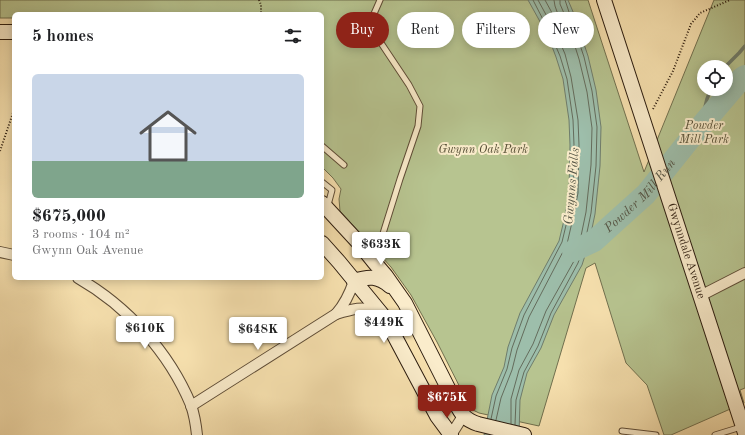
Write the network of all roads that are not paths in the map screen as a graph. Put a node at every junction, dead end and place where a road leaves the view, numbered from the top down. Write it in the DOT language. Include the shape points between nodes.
graph roads {
  1 [pos="380,0"];
  2 [pos="604,0"];
  3 [pos="0,32"];
  4 [pos="12,32"];
  5 [pos="324,148"];
  6 [pos="344,165"];
  7 [pos="324,184"];
  8 [pos="324,209"];
  9 [pos="324,245"];
  10 [pos="0,252"];
  11 [pos="12,254"];
  12 [pos="374,262"];
  13 [pos="745,273"];
  14 [pos="82,280"];
  15 [pos="354,281"];
  16 [pos="398,294"];
  17 [pos="700,296"];
  18 [pos="379,311"];
  19 [pos="336,314"];
  20 [pos="191,406"];
  21 [pos="463,416"];
  22 [pos="744,430"];
  23 [pos="622,431"];
  24 [pos="198,435"];
  25 [pos="451,435"];
  26 [pos="524,435"];
  27 [pos="656,435"];
  28 [pos="715,435"];
  1 -- 12 [label="lane" via="373,16 374,30 420,106 418,126"];
  2 -- 17 [label="main road, Gwynndale Avenue"];
  3 -- 4 [label="main road"];
  5 -- 6 [label="lane"];
  7 -- 8 [label="lane" via="332,190"];
  8 -- 12 [label="main road" via="358,242"];
  9 -- 15 [label="main road"];
  10 -- 11 [label="street"];
  12 -- 16 [label="main road"];
  13 -- 17 [label="street"];
  14 -- 20 [label="street" via="119,306 141,327 177,376"];
  15 -- 16 [label="main road" via="364,278 380,279"];
  15 -- 18 [label="main road"];
  15 -- 19 [label="street"];
  16 -- 21 [label="main road"];
  17 -- 22 [label="main road, Gwynndale Avenue"];
  18 -- 19 [label="street" via="361,308"];
  18 -- 25 [label="main road" via="437,416"];
  19 -- 20 [label="street"];
  20 -- 24 [label="street"];
  21 -- 25 [label="street"];
  21 -- 26 [label="main road" via="478,424"];
  22 -- 28 [label="lane"];
  23 -- 27 [label="lane"];
}
